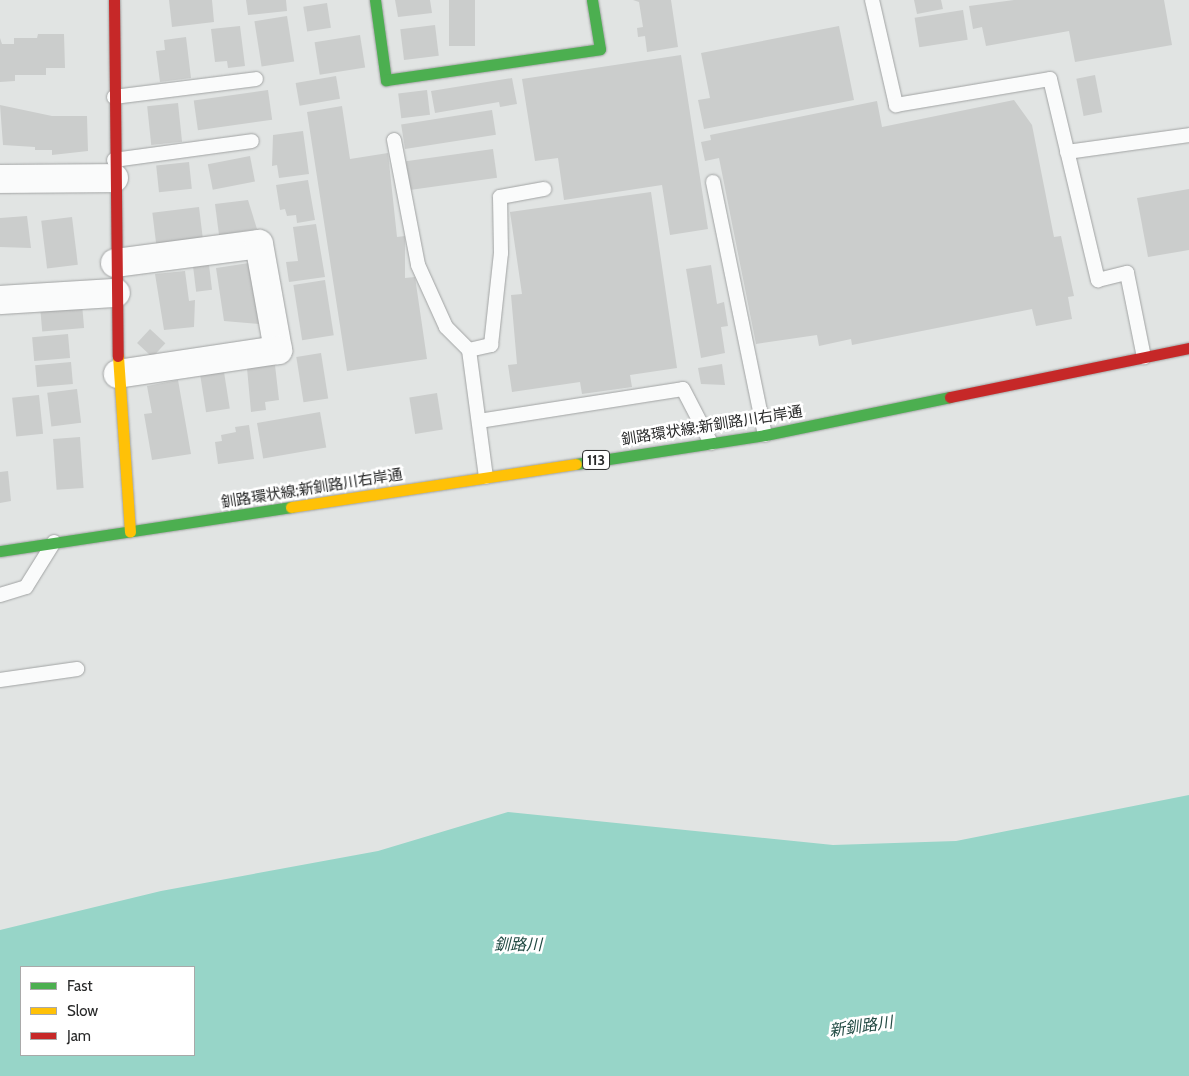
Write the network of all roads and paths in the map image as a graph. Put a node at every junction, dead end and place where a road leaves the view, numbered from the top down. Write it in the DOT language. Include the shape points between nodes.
graph roads {
  1 [pos="114,0"];
  2 [pos="375,0"];
  3 [pos="592,0"];
  4 [pos="872,0"];
  5 [pos="256,79"];
  6 [pos="114,97"];
  7 [pos="1189,135"];
  8 [pos="394,140"];
  9 [pos="252,141"];
  10 [pos="1067,152"];
  11 [pos="114,169"];
  12 [pos="0,179"];
  13 [pos="713,182"];
  14 [pos="544,190"];
  15 [pos="115,263"];
  16 [pos="116,293"];
  17 [pos="0,300"];
  18 [pos="1189,348"];
  19 [pos="469,350"];
  20 [pos="1144,357"];
  21 [pos="118,374"];
  22 [pos="479,421"];
  23 [pos="765,435"];
  24 [pos="711,443"];
  25 [pos="486,477"];
  26 [pos="130,532"];
  27 [pos="55,541"];
  28 [pos="0,551"];
  29 [pos="0,595"];
  30 [pos="77,669"];
  31 [pos="0,680"];
  1 -- 6 [label="main road"];
  2 -- 3 [label="main road" via="386,80 600,49"];
  4 -- 10 [label="lane" via="896,105 1050,79"];
  5 -- 6 [label="lane"];
  6 -- 11 [label="main road"];
  7 -- 10 [label="lane"];
  8 -- 19 [label="lane" via="418,265 446,327"];
  9 -- 11 [label="lane"];
  10 -- 20 [label="lane" via="1098,280 1127,273"];
  11 -- 12 [label="street"];
  11 -- 15 [label="main road"];
  13 -- 23 [label="lane"];
  14 -- 19 [label="lane" via="500,197 501,253 491,345"];
  15 -- 16 [label="main road"];
  15 -- 21 [label="street" via="259,244 278,350"];
  16 -- 17 [label="street"];
  16 -- 21 [label="main road"];
  18 -- 20 [label="main road, 釧路環状線;新釧路川右岸通 / 113"];
  19 -- 22 [label="lane"];
  20 -- 23 [label="main road, 釧路環状線;新釧路川右岸通 / 113"];
  21 -- 26 [label="main road"];
  22 -- 24 [label="lane" via="683,389"];
  22 -- 25 [label="lane"];
  23 -- 24 [label="main road, 釧路環状線;新釧路川右岸通 / 113"];
  24 -- 25 [label="main road, 釧路環状線;新釧路川右岸通 / 113"];
  25 -- 26 [label="main road, 釧路環状線;新釧路川右岸通 / 113"];
  26 -- 27 [label="main road, 釧路環状線;新釧路川右岸通 / 113"];
  27 -- 28 [label="main road, 釧路環状線;新釧路川右岸通 / 113"];
  27 -- 29 [label="lane" via="26,587"];
  30 -- 31 [label="lane"];
}
